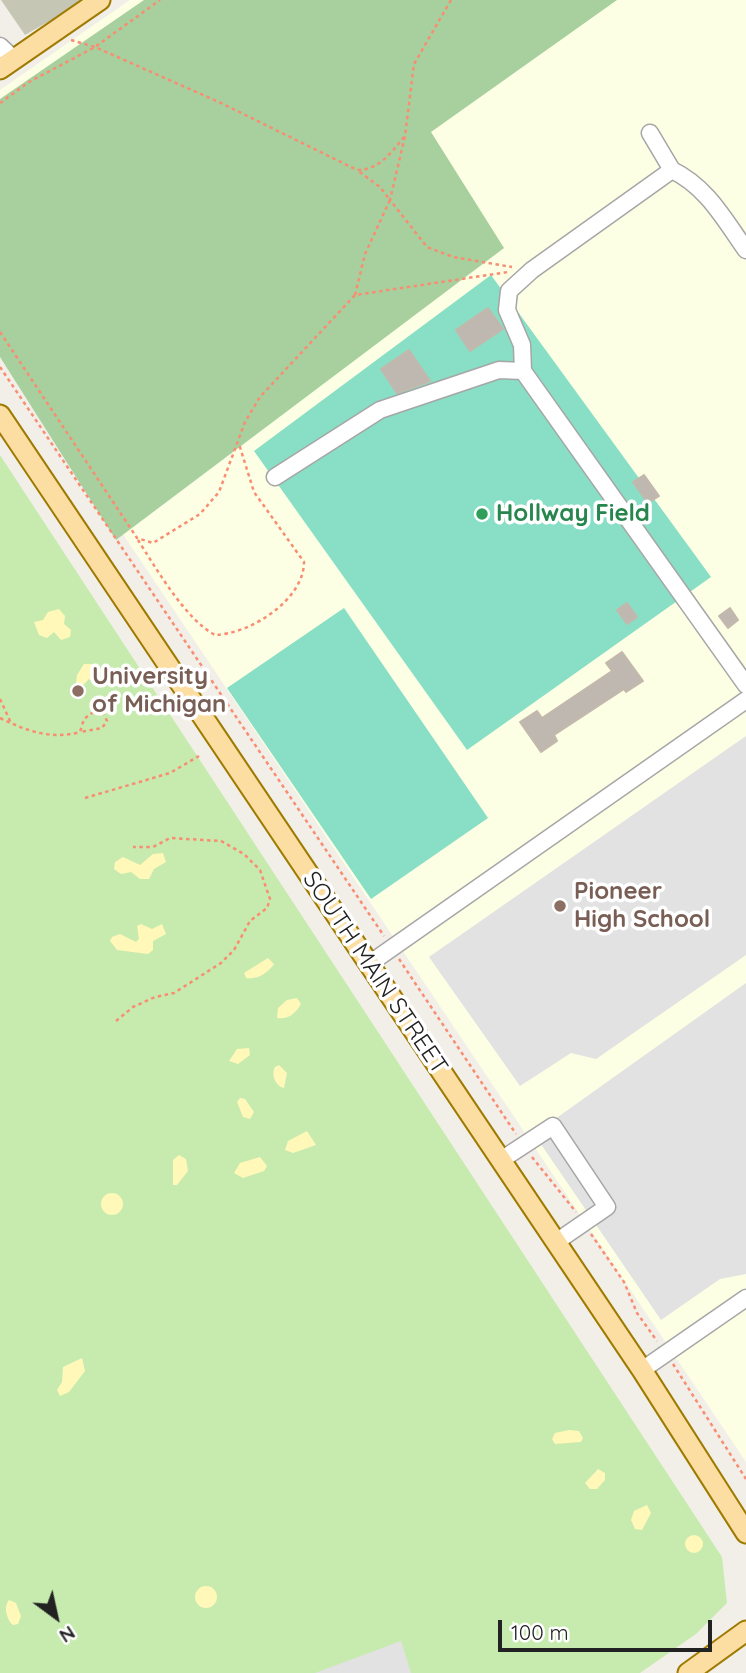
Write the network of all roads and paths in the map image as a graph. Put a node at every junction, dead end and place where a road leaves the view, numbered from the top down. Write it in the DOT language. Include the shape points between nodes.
graph roads {
  1 [pos="100,0"];
  2 [pos="160,0"];
  3 [pos="451,0"];
  4 [pos="94,47"];
  5 [pos="5,58"];
  6 [pos="0,103"];
  7 [pos="650,133"];
  8 [pos="405,136"];
  9 [pos="357,170"];
  10 [pos="672,170"];
  11 [pos="390,201"];
  12 [pos="746,250"];
  13 [pos="355,295"];
  14 [pos="0,332"];
  15 [pos="0,367"];
  16 [pos="523,371"];
  17 [pos="0,415"];
  18 [pos="238,441"];
  19 [pos="275,478"];
  20 [pos="137,538"];
  21 [pos="746,685"];
  22 [pos="0,699"];
  23 [pos="746,700"];
  24 [pos="0,718"];
  25 [pos="11,723"];
  26 [pos="80,732"];
  27 [pos="199,756"];
  28 [pos="85,798"];
  29 [pos="134,847"];
  30 [pos="382,934"];
  31 [pos="369,964"];
  32 [pos="116,1021"];
  33 [pos="500,1160"];
  34 [pos="556,1242"];
  35 [pos="746,1298"];
  36 [pos="642,1370"];
  37 [pos="746,1533"];
  38 [pos="746,1631"];
  39 [pos="688,1673"];
  1 -- 5 [label="main road"];
  2 -- 4 [label="path"];
  3 -- 8 [label="path" via="414,64"];
  4 -- 6 [label="path"];
  4 -- 9 [label="path"];
  7 -- 10 [label="lane"];
  8 -- 9 [label="path" via="385,160"];
  8 -- 11 [label="path"];
  9 -- 11 [label="path"];
  10 -- 12 [label="lane" via="707,195"];
  10 -- 16 [label="lane" via="509,291 507,310 522,345"];
  11 -- 13 [label="path" via="365,254"];
  11 -- 13 [label="path" via="417,238 437,252 516,269"];
  13 -- 18 [label="path" via="260,397"];
  14 -- 20 [label="path"];
  15 -- 30 [label="path"];
  16 -- 19 [label="lane" via="499,370 380,410"];
  16 -- 21 [label="lane"];
  17 -- 31 [label="main road, SOUTH MAIN STREET"];
  18 -- 20 [label="path" via="219,492 200,514 153,543"];
  18 -- 20 [label="path" via="254,492 304,562 304,572 287,601 236,631 215,635 166,584"];
  22 -- 25 [label="path"];
  23 -- 31 [label="lane"];
  24 -- 25 [label="path"];
  25 -- 26 [label="path" via="62,737"];
  26 -- 26 [label="path" via="102,728 107,721 103,712 89,713"];
  27 -- 28 [label="path" via="170,773"];
  29 -- 32 [label="path" via="153,847 170,838 221,841 260,870 270,899 221,963 174,993 133,1007"];
  31 -- 33 [label="main road, SOUTH MAIN STREET"];
  33 -- 34 [label="main road, SOUTH MAIN STREET"];
  33 -- 34 [label="lane" via="553,1126 607,1207"];
  34 -- 36 [label="main road, SOUTH MAIN STREET"];
  35 -- 36 [label="lane"];
  36 -- 37 [label="main road, SOUTH MAIN STREET"];
  38 -- 39 [label="main road"];
}
